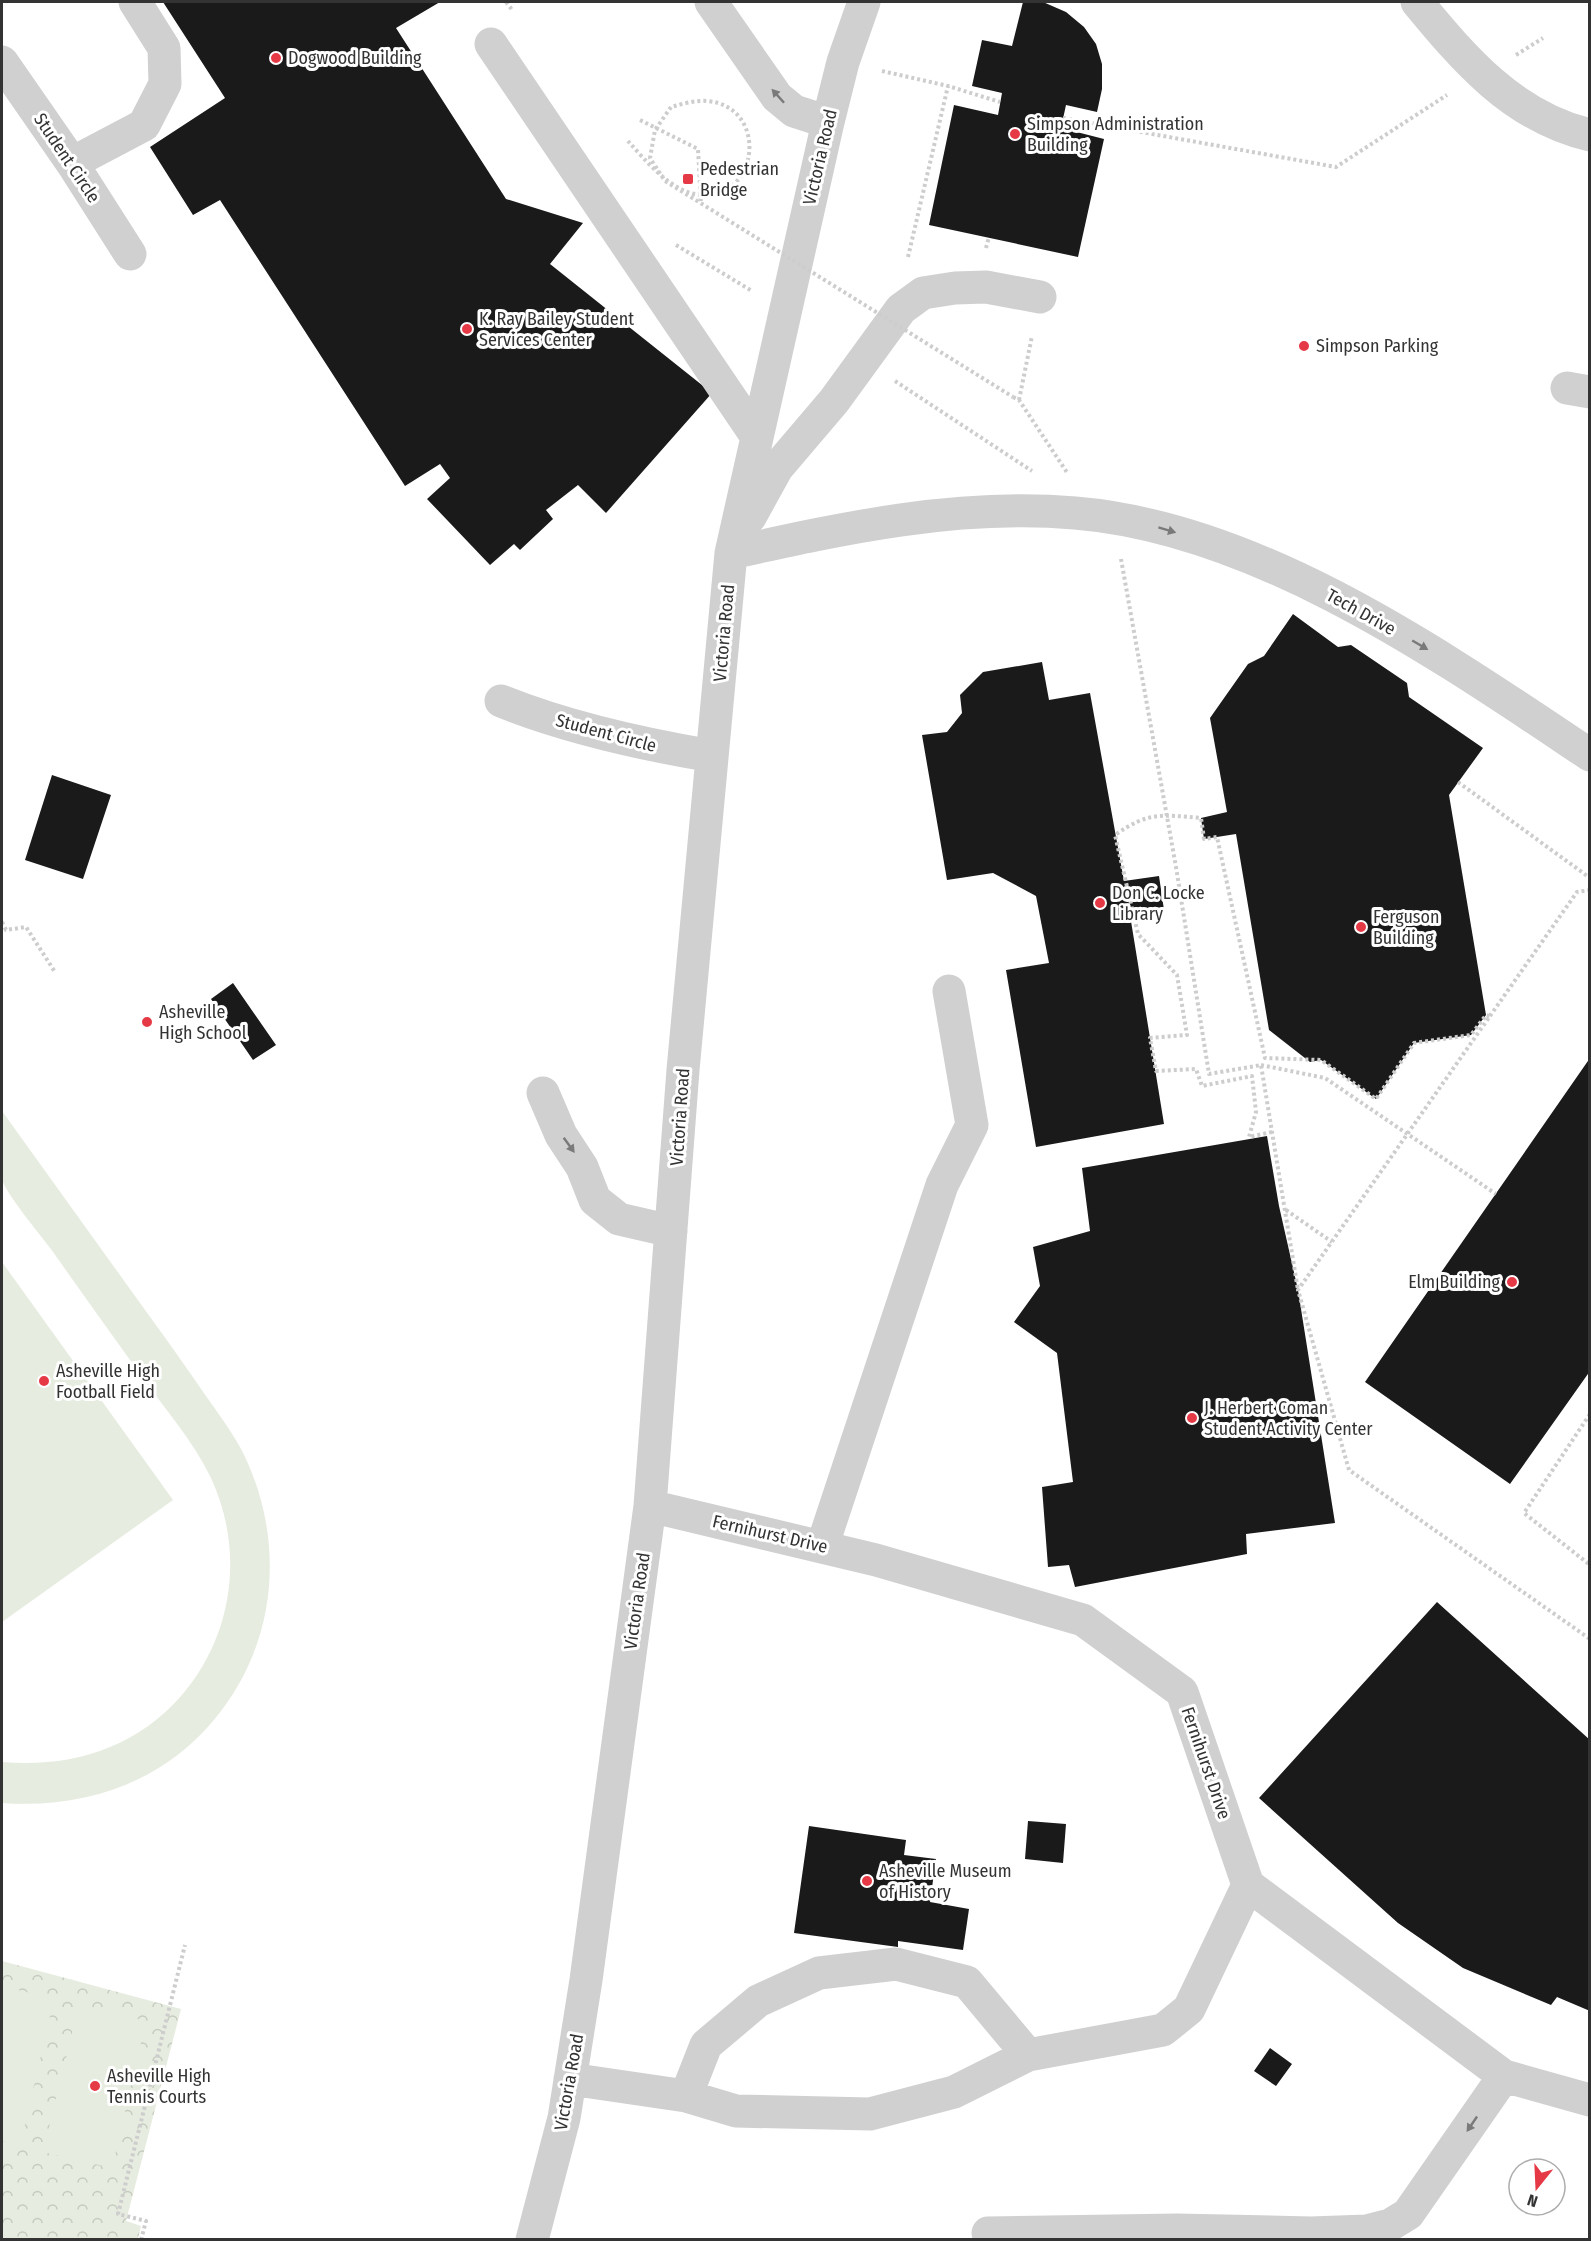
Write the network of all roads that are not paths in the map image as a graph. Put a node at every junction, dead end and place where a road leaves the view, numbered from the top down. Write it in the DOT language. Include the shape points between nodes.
graph roads {
  1 [pos="135,2"];
  2 [pos="711,2"];
  3 [pos="864,2"];
  4 [pos="1417,2"];
  5 [pos="491,44"];
  6 [pos="2,62"];
  7 [pos="828,122"];
  8 [pos="1590,135"];
  9 [pos="72,163"];
  10 [pos="130,254"];
  11 [pos="1040,297"];
  12 [pos="757,437"];
  13 [pos="731,553"];
  14 [pos="501,700"];
  15 [pos="1590,755"];
  16 [pos="712,756"];
  17 [pos="949,991"];
  18 [pos="543,1093"];
  19 [pos="671,1231"];
  20 [pos="650,1506"];
  21 [pos="822,1547"];
  22 [pos="1248,1884"];
  23 [pos="1028,2055"];
  24 [pos="1504,2076"];
  25 [pos="570,2079"];
  26 [pos="686,2096"];
  27 [pos="1590,2100"];
  28 [pos="988,2233"];
  29 [pos="532,2240"];
  1 -- 9 [label="street" via="164,48 165,84 144,125"];
  7 -- 2 [label="street, one-way" via="794,111 777,97"];
  3 -- 7 [label="street, Victoria Road"];
  4 -- 8 [label="street" via="1458,52 1521,107 1571,131"];
  5 -- 12 [label="street"];
  6 -- 9 [label="street, Student Circle"];
  7 -- 12 [label="street, Victoria Road"];
  9 -- 10 [label="street, Student Circle"];
  11 -- 13 [label="street" via="986,287 955,288 923,293 901,309 834,400 777,468"];
  12 -- 13 [label="street, Victoria Road"];
  13 -- 15 [label="street, Tech Drive, one-way" via="851,526 922,516 1074,513 1172,531 1308,583 1436,654"];
  13 -- 16 [label="street, Victoria Road"];
  14 -- 16 [label="street, Student Circle" via="604,733"];
  16 -- 19 [label="street, Victoria Road"];
  17 -- 21 [label="street" via="972,1125 942,1185"];
  18 -- 19 [label="street, one-way" via="595,1200 619,1219"];
  19 -- 20 [label="street, Victoria Road"];
  20 -- 21 [label="street, Fernihurst Drive"];
  20 -- 25 [label="street, Victoria Road"];
  21 -- 22 [label="street, Fernihurst Drive" via="1083,1620 1182,1692"];
  22 -- 23 [label="street" via="1189,2009 1163,2030"];
  22 -- 24 [label="street"];
  23 -- 26 [label="street" via="954,2092 870,2114 736,2111"];
  23 -- 26 [label="street" via="967,1982 896,1964 819,1973 758,2001 706,2045"];
  24 -- 27 [label="street"];
  24 -- 28 [label="street, one-way" via="1408,2214 1390,2225 1311,2233"];
  25 -- 26 [label="street"];
  25 -- 29 [label="street, Victoria Road" via="564,2118"];
}
